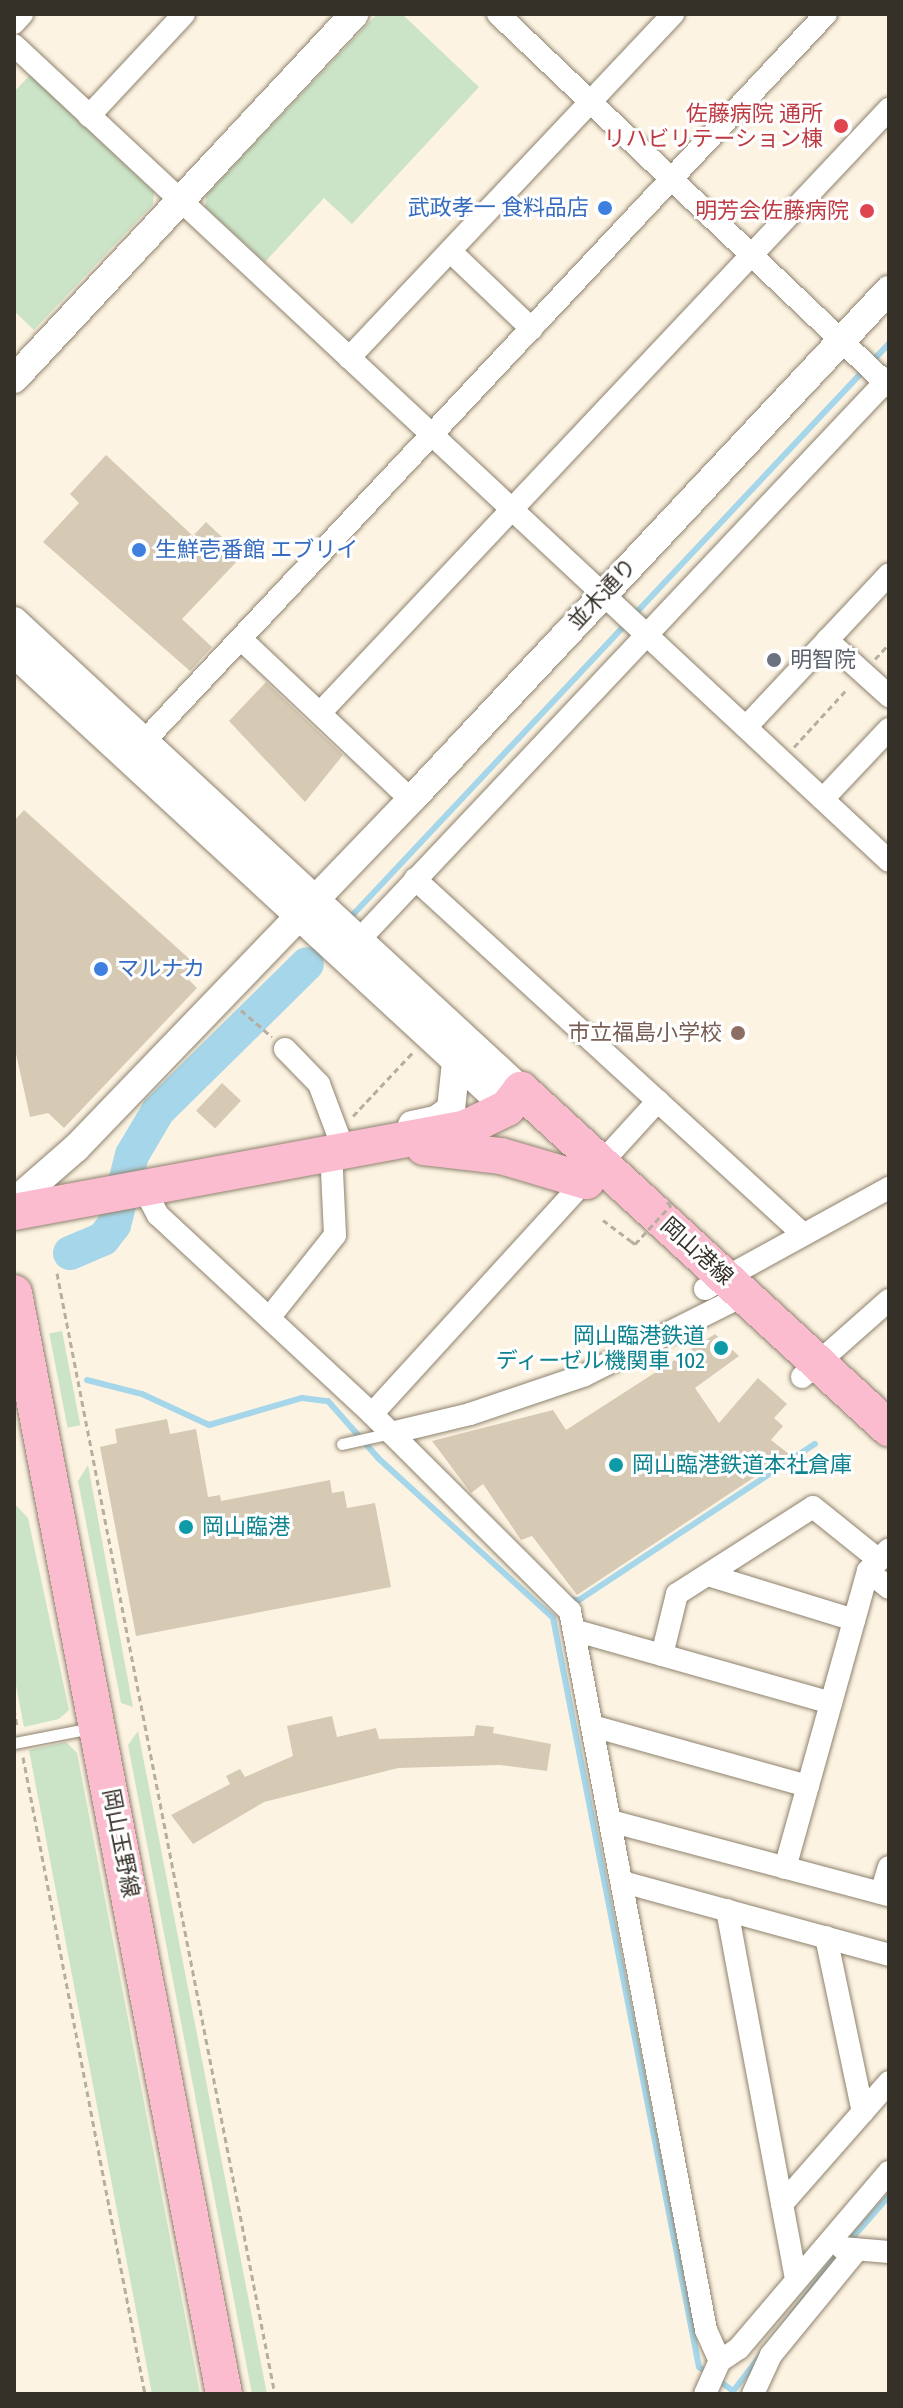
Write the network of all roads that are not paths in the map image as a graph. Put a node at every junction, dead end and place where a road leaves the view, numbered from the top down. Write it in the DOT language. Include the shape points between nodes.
graph roads {
  1 [pos="22,14"];
  2 [pos="184,14"];
  3 [pos="354,14"];
  4 [pos="673,14"];
  5 [pos="826,14"];
  6 [pos="509,17"];
  7 [pos="14,23"];
  8 [pos="14,45"];
  9 [pos="592,101"];
  10 [pos="889,109"];
  11 [pos="89,116"];
  12 [pos="674,179"];
  13 [pos="180,200"];
  14 [pos="450,251"];
  15 [pos="754,253"];
  16 [pos="889,290"];
  17 [pos="532,329"];
  18 [pos="852,347"];
  19 [pos="349,358"];
  20 [pos="14,379"];
  21 [pos="885,380"];
  22 [pos="434,435"];
  23 [pos="513,509"];
  24 [pos="889,574"];
  25 [pos="611,600"];
  26 [pos="14,621"];
  27 [pos="642,629"];
  28 [pos="242,640"];
  29 [pos="827,640"];
  30 [pos="14,653"];
  31 [pos="889,696"];
  32 [pos="320,713"];
  33 [pos="746,727"];
  34 [pos="889,729"];
  35 [pos="137,749"];
  36 [pos="823,799"];
  37 [pos="411,800"];
  38 [pos="889,861"];
  39 [pos="415,879"];
  40 [pos="306,907"];
  41 [pos="340,935"];
  42 [pos="280,1044"];
  43 [pos="456,1062"];
  44 [pos="514,1099"];
  45 [pos="658,1101"];
  46 [pos="344,1142"];
  47 [pos="594,1172"];
  48 [pos="143,1187"];
  49 [pos="889,1188"];
  50 [pos="14,1202"];
  51 [pos="14,1212"];
  52 [pos="803,1234"];
  53 [pos="725,1292"];
  54 [pos="14,1293"];
  55 [pos="889,1300"];
  56 [pos="269,1318"];
  57 [pos="809,1369"];
  58 [pos="372,1414"];
  59 [pos="889,1428"];
  60 [pos="384,1435"];
  61 [pos="342,1444"];
  62 [pos="889,1456"];
  63 [pos="878,1560"];
  64 [pos="708,1575"];
  65 [pos="889,1588"];
  66 [pos="854,1620"];
  67 [pos="577,1631"];
  68 [pos="662,1655"];
  69 [pos="831,1703"];
  70 [pos="99,1726"];
  71 [pos="596,1727"];
  72 [pos="17,1742"];
  73 [pos="808,1786"];
  74 [pos="614,1822"];
  75 [pos="889,1867"];
  76 [pos="785,1868"];
  77 [pos="623,1882"];
  78 [pos="885,1894"];
  79 [pos="727,1910"];
  80 [pos="826,1937"];
  81 [pos="889,1955"];
  82 [pos="889,2082"];
  83 [pos="863,2112"];
  84 [pos="889,2172"];
  85 [pos="782,2204"];
  86 [pos="842,2248"];
  87 [pos="889,2252"];
  88 [pos="796,2279"];
  89 [pos="719,2364"];
  90 [pos="706,2393"];
  91 [pos="224,2394"];
  92 [pos="753,2394"];
  1 -- 7 [label="street"];
  2 -- 11 [label="street"];
  3 -- 13 [label="street"];
  4 -- 9 [label="street"];
  5 -- 12 [label="street"];
  6 -- 9 [label="street"];
  8 -- 11 [label="street"];
  9 -- 12 [label="street"];
  9 -- 14 [label="street"];
  10 -- 15 [label="street"];
  11 -- 13 [label="street"];
  12 -- 15 [label="street"];
  12 -- 17 [label="street"];
  13 -- 19 [label="street"];
  13 -- 20 [label="street"];
  14 -- 17 [label="street"];
  14 -- 19 [label="street"];
  15 -- 18 [label="street"];
  15 -- 23 [label="street"];
  16 -- 18 [label="street, 並木通り"];
  17 -- 22 [label="street"];
  18 -- 21 [label="street"];
  18 -- 25 [label="street, 並木通り"];
  19 -- 22 [label="street"];
  21 -- 27 [label="street"];
  22 -- 23 [label="street"];
  22 -- 28 [label="street"];
  23 -- 25 [label="street"];
  23 -- 32 [label="street"];
  24 -- 29 [label="street"];
  25 -- 27 [label="street"];
  25 -- 37 [label="street, 並木通り"];
  26 -- 35 [label="street"];
  27 -- 33 [label="street"];
  27 -- 39 [label="street"];
  28 -- 32 [label="street"];
  28 -- 35 [label="street"];
  29 -- 31 [label="street"];
  29 -- 33 [label="street"];
  30 -- 35 [label="street"];
  32 -- 37 [label="street"];
  33 -- 36 [label="street"];
  34 -- 36 [label="street"];
  35 -- 40 [label="street"];
  36 -- 38 [label="street"];
  37 -- 40 [label="street, 並木通り"];
  39 -- 41 [label="street"];
  39 -- 45 [label="street"];
  40 -- 41 [label="street"];
  40 -- 50 [label="street, 並木通り" via="76,1148"];
  41 -- 43 [label="street"];
  41 -- 44 [label="street"];
  42 -- 46 [label="street" via="319,1084"];
  43 -- 44 [label="street"];
  43 -- 46 [label="street" via="457,1095 445,1115"];
  44 -- 46 [label="main road" via="466,1128"];
  44 -- 47 [label="main road, 岡山港線"];
  45 -- 47 [label="street"];
  45 -- 52 [label="street"];
  46 -- 47 [label="main road" via="501,1156"];
  46 -- 48 [label="main road"];
  46 -- 56 [label="street" via="335,1235"];
  47 -- 53 [label="main road, 岡山港線"];
  47 -- 58 [label="street"];
  48 -- 51 [label="main road"];
  48 -- 56 [label="street" via="158,1215"];
  49 -- 52 [label="street"];
  52 -- 53 [label="street"];
  53 -- 57 [label="main road, 岡山港線"];
  53 -- 60 [label="street" via="573,1379"];
  54 -- 70 [label="main road, 岡山玉野線"];
  55 -- 57 [label="street"];
  56 -- 58 [label="street"];
  57 -- 59 [label="main road, 岡山港線"];
  57 -- 62 [label="main road, 岡山港線"];
  58 -- 60 [label="street"];
  60 -- 61 [label="lane"];
  60 -- 67 [label="street" via="561,1602"];
  63 -- 64 [label="street" via="813,1507"];
  63 -- 65 [label="street"];
  63 -- 66 [label="street"];
  64 -- 66 [label="street"];
  64 -- 68 [label="street" via="677,1594"];
  66 -- 69 [label="street"];
  67 -- 68 [label="street"];
  67 -- 71 [label="street"];
  68 -- 69 [label="street"];
  69 -- 73 [label="street"];
  70 -- 72 [label="lane"];
  70 -- 91 [label="main road, 岡山玉野線"];
  71 -- 73 [label="street"];
  71 -- 74 [label="street"];
  73 -- 76 [label="street"];
  74 -- 76 [label="street"];
  74 -- 77 [label="street"];
  75 -- 78 [label="street"];
  76 -- 78 [label="street"];
  77 -- 79 [label="street"];
  77 -- 89 [label="street" via="706,2330"];
  79 -- 80 [label="street"];
  79 -- 85 [label="street"];
  80 -- 81 [label="street"];
  80 -- 83 [label="street"];
  82 -- 83 [label="street"];
  83 -- 85 [label="street"];
  84 -- 86 [label="street"];
  85 -- 88 [label="street"];
  86 -- 87 [label="street"];
  86 -- 88 [label="street"];
  86 -- 92 [label="street" via="771,2355"];
  88 -- 89 [label="street" via="739,2348"];
  89 -- 90 [label="street"];
}
